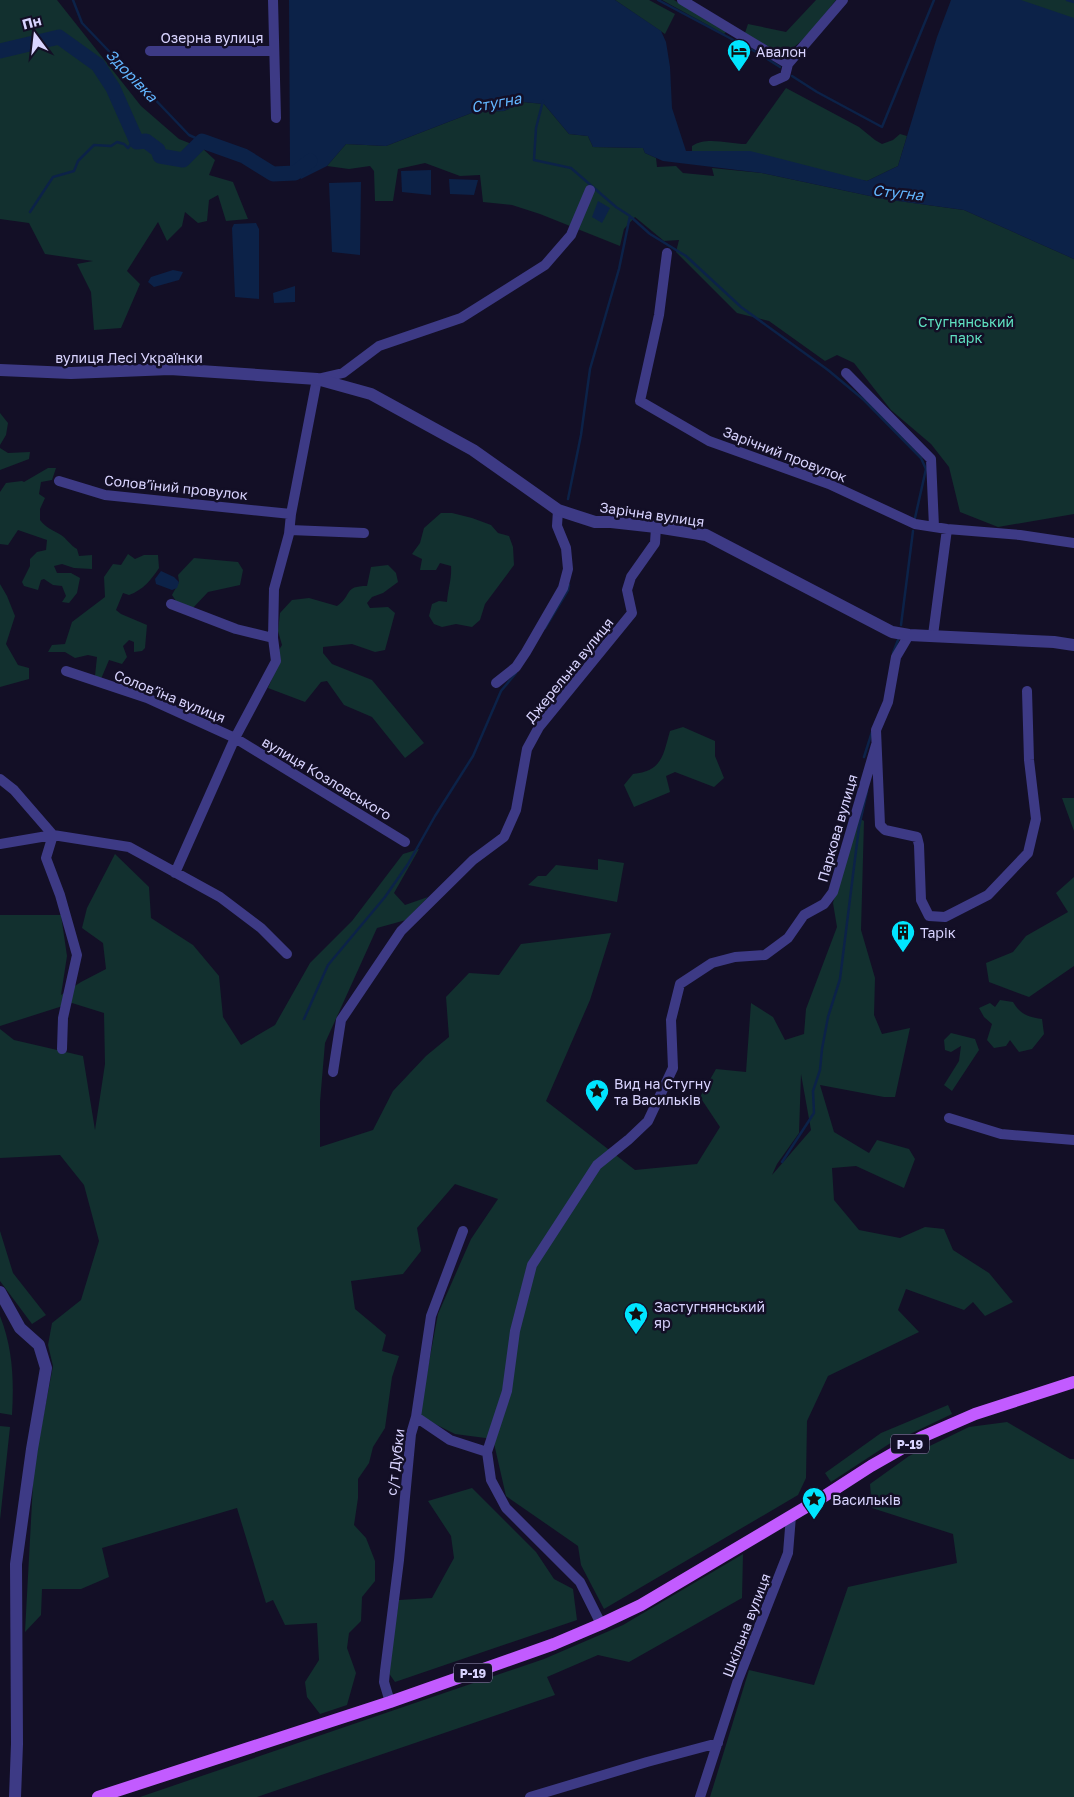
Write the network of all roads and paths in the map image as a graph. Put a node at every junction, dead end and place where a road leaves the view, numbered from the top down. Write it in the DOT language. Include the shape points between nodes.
graph roads {
  1 [pos="273,0"];
  2 [pos="682,0"];
  3 [pos="843,0"];
  4 [pos="274,51"];
  5 [pos="150,52"];
  6 [pos="788,64"];
  7 [pos="774,80"];
  8 [pos="276,118"];
  9 [pos="590,190"];
  10 [pos="667,253"];
  11 [pos="0,370"];
  12 [pos="846,373"];
  13 [pos="317,379"];
  14 [pos="59,482"];
  15 [pos="558,510"];
  16 [pos="291,514"];
  17 [pos="656,527"];
  18 [pos="934,527"];
  19 [pos="947,529"];
  20 [pos="290,530"];
  21 [pos="364,533"];
  22 [pos="1074,543"];
  23 [pos="171,604"];
  24 [pos="909,635"];
  25 [pos="933,635"];
  26 [pos="273,638"];
  27 [pos="1074,645"];
  28 [pos="66,671"];
  29 [pos="496,683"];
  30 [pos="1026,691"];
  31 [pos="235,738"];
  32 [pos="876,745"];
  33 [pos="0,779"];
  34 [pos="54,835"];
  35 [pos="404,842"];
  36 [pos="0,844"];
  37 [pos="175,873"];
  38 [pos="287,954"];
  39 [pos="62,1049"];
  40 [pos="333,1072"];
  41 [pos="949,1118"];
  42 [pos="1074,1140"];
  43 [pos="463,1231"];
  44 [pos="0,1292"];
  45 [pos="1074,1382"];
  46 [pos="416,1417"];
  47 [pos="487,1452"];
  48 [pos="791,1516"];
  49 [pos="601,1624"];
  50 [pos="390,1702"];
  51 [pos="718,1743"];
  52 [pos="15,1797"];
  53 [pos="98,1797"];
  54 [pos="530,1797"];
  55 [pos="700,1797"];
  1 -- 4 [label="street, Озерна вулиця"];
  2 -- 6 [label="street"];
  3 -- 6 [label="street"];
  4 -- 5 [label="street, Озерна вулиця"];
  4 -- 8 [label="street, Озерна вулиця"];
  6 -- 7 [label="street" via="785,76"];
  9 -- 13 [label="street" via="571,235 545,265 461,318 379,346 343,373"];
  10 -- 18 [label="street, Зарічний провулок" via="660,315 640,401 709,441 830,484 915,524"];
  11 -- 13 [label="street, вулиця Лесі Українки" via="72,373 170,369"];
  12 -- 18 [label="street" via="931,459"];
  13 -- 15 [label="street, Зарічна вулиця" via="370,394 473,450"];
  13 -- 16 [label="street"];
  14 -- 16 [label="street, Соловʼїний провулок" via="106,495"];
  15 -- 17 [label="street, Зарічна вулиця" via="595,522"];
  15 -- 29 [label="street" via="557,526 566,548 568,569 563,588 516,667"];
  16 -- 20 [label="street, Соловʼїна вулиця"];
  17 -- 24 [label="street, Зарічна вулиця" via="706,535 892,632"];
  17 -- 40 [label="street, Джерельна вулиця" via="655,543 631,578 627,590 632,613 539,727 527,749 516,810 504,837 473,860 401,931 342,1020"];
  18 -- 19 [label="street, Зарічний провулок"];
  19 -- 22 [label="street, Зарічний провулок"];
  19 -- 25 [label="street"];
  20 -- 21 [label="street"];
  20 -- 26 [label="street, Соловʼїна вулиця" via="274,589"];
  23 -- 26 [label="street" via="236,629"];
  24 -- 25 [label="street, Зарічна вулиця"];
  24 -- 32 [label="street" via="896,657 888,702 876,730"];
  25 -- 27 [label="street, Зарічна вулиця"];
  26 -- 31 [label="street, Соловʼїна вулиця" via="276,660"];
  28 -- 31 [label="street, Соловʼїна вулиця" via="146,698"];
  30 -- 32 [label="street" via="1036,819 1028,853 988,895 945,917 929,916 921,900 917,837 885,830 880,825"];
  31 -- 35 [label="street, вулиця Козловського"];
  31 -- 37 [label="street, Соловʼїна вулиця"];
  32 -- 47 [label="street, Паркова вулиця" via="833,892 824,904 804,915 788,938 765,955 735,957 712,964 680,984 671,1020 673,1068 648,1120 597,1165 532,1265 517,1324 507,1390"];
  33 -- 34 [label="street"];
  34 -- 36 [label="street"];
  34 -- 37 [label="street" via="129,847"];
  34 -- 39 [label="street" via="46,858 77,955 63,1018"];
  37 -- 38 [label="street" via="220,897 261,928"];
  41 -- 42 [label="street" via="1001,1134"];
  43 -- 46 [label="street, с/т Дубки" via="431,1316"];
  44 -- 52 [label="street" via="20,1328 40,1345 46,1368 16,1564"];
  45 -- 48 [label="main road, Р-19" via="1003,1404 922,1436"];
  46 -- 47 [label="street" via="450,1440"];
  46 -- 50 [label="street, с/т Дубки" via="411,1434 385,1671 384,1682"];
  47 -- 49 [label="street" via="491,1480 506,1508 580,1582"];
  48 -- 49 [label="main road, Р-19" via="641,1605"];
  48 -- 51 [label="street, Шкільна вулиця" via="788,1553 738,1680"];
  49 -- 50 [label="main road, Р-19"];
  50 -- 53 [label="main road, Р-19"];
  51 -- 54 [label="street"];
  51 -- 55 [label="street, Шкільна вулиця"];
}
